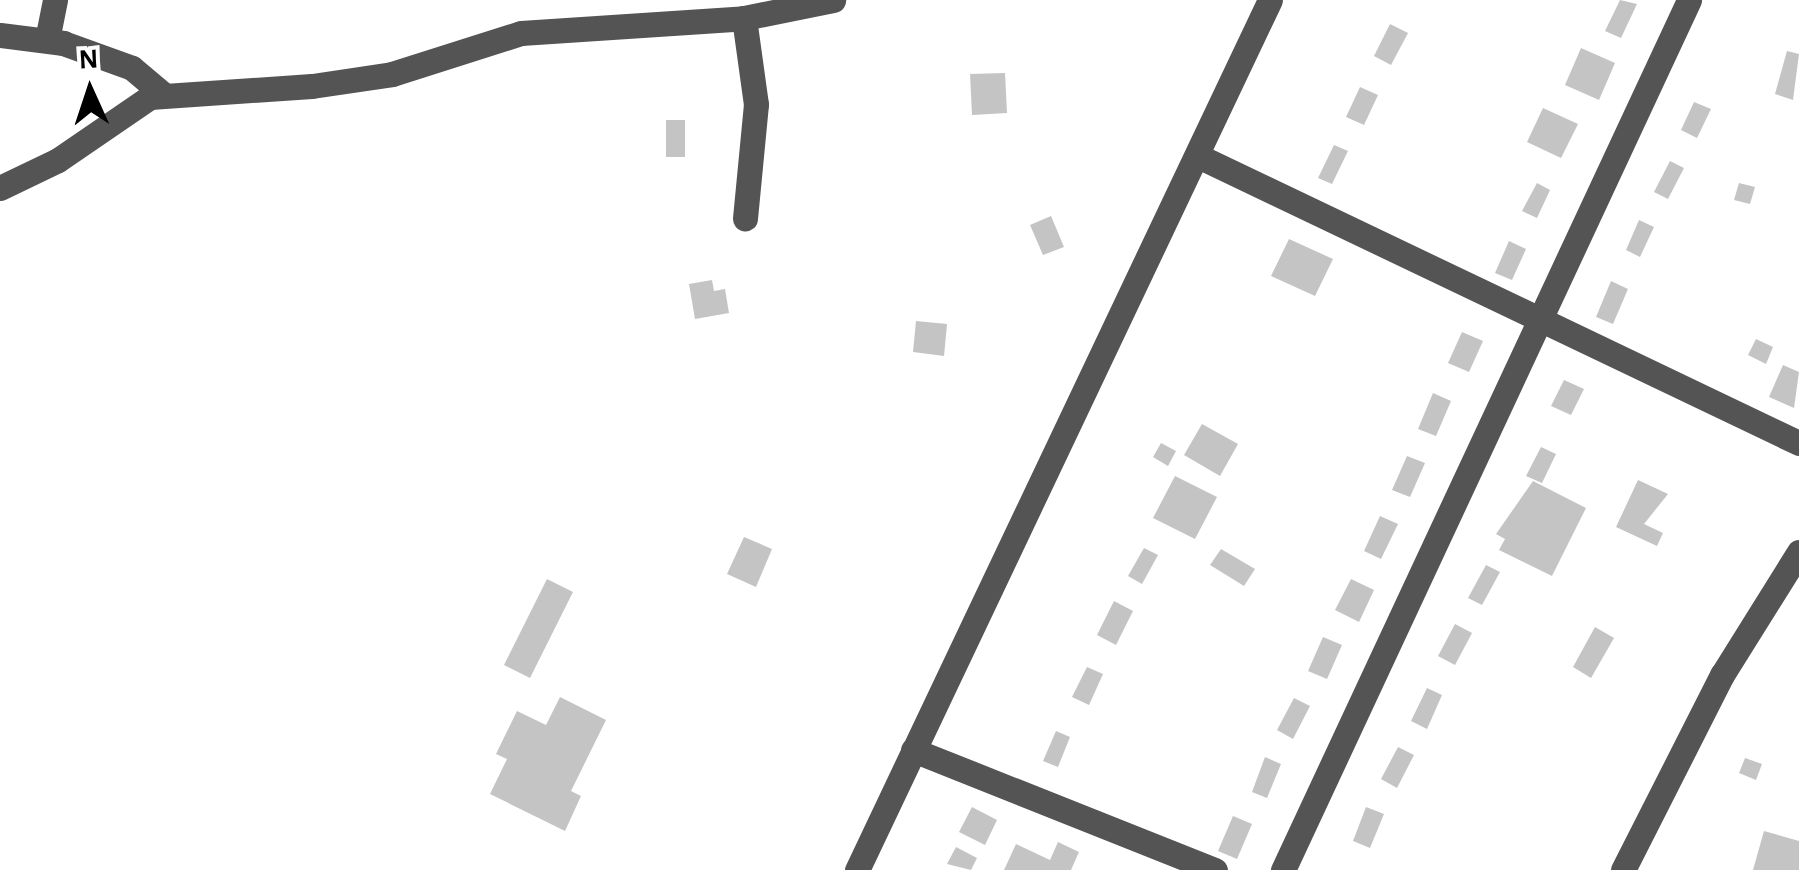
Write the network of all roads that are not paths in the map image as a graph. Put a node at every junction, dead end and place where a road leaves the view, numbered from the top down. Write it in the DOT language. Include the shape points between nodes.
graph roads {
  1 [pos="55,0"];
  2 [pos="833,0"];
  3 [pos="1270,0"];
  4 [pos="1689,0"];
  5 [pos="744,18"];
  6 [pos="0,35"];
  7 [pos="47,40"];
  8 [pos="164,95"];
  9 [pos="1198,156"];
  10 [pos="0,188"];
  11 [pos="745,218"];
  12 [pos="1538,323"];
  13 [pos="1799,443"];
  14 [pos="1799,552"];
  15 [pos="913,750"];
  16 [pos="857,870"];
  17 [pos="1215,870"];
  18 [pos="1283,870"];
  19 [pos="1623,870"];
  1 -- 7 [label="street"];
  2 -- 5 [label="street"];
  3 -- 9 [label="street"];
  4 -- 12 [label="street"];
  5 -- 8 [label="street" via="521,33 392,74"];
  5 -- 11 [label="street" via="756,104"];
  6 -- 7 [label="street"];
  7 -- 8 [label="street" via="132,68"];
  8 -- 10 [label="street" via="126,108 58,160"];
  9 -- 12 [label="street"];
  9 -- 15 [label="street"];
  12 -- 13 [label="street"];
  12 -- 18 [label="street" via="1396,640"];
  14 -- 19 [label="street" via="1722,675"];
  15 -- 16 [label="street"];
  15 -- 17 [label="street"];
}
